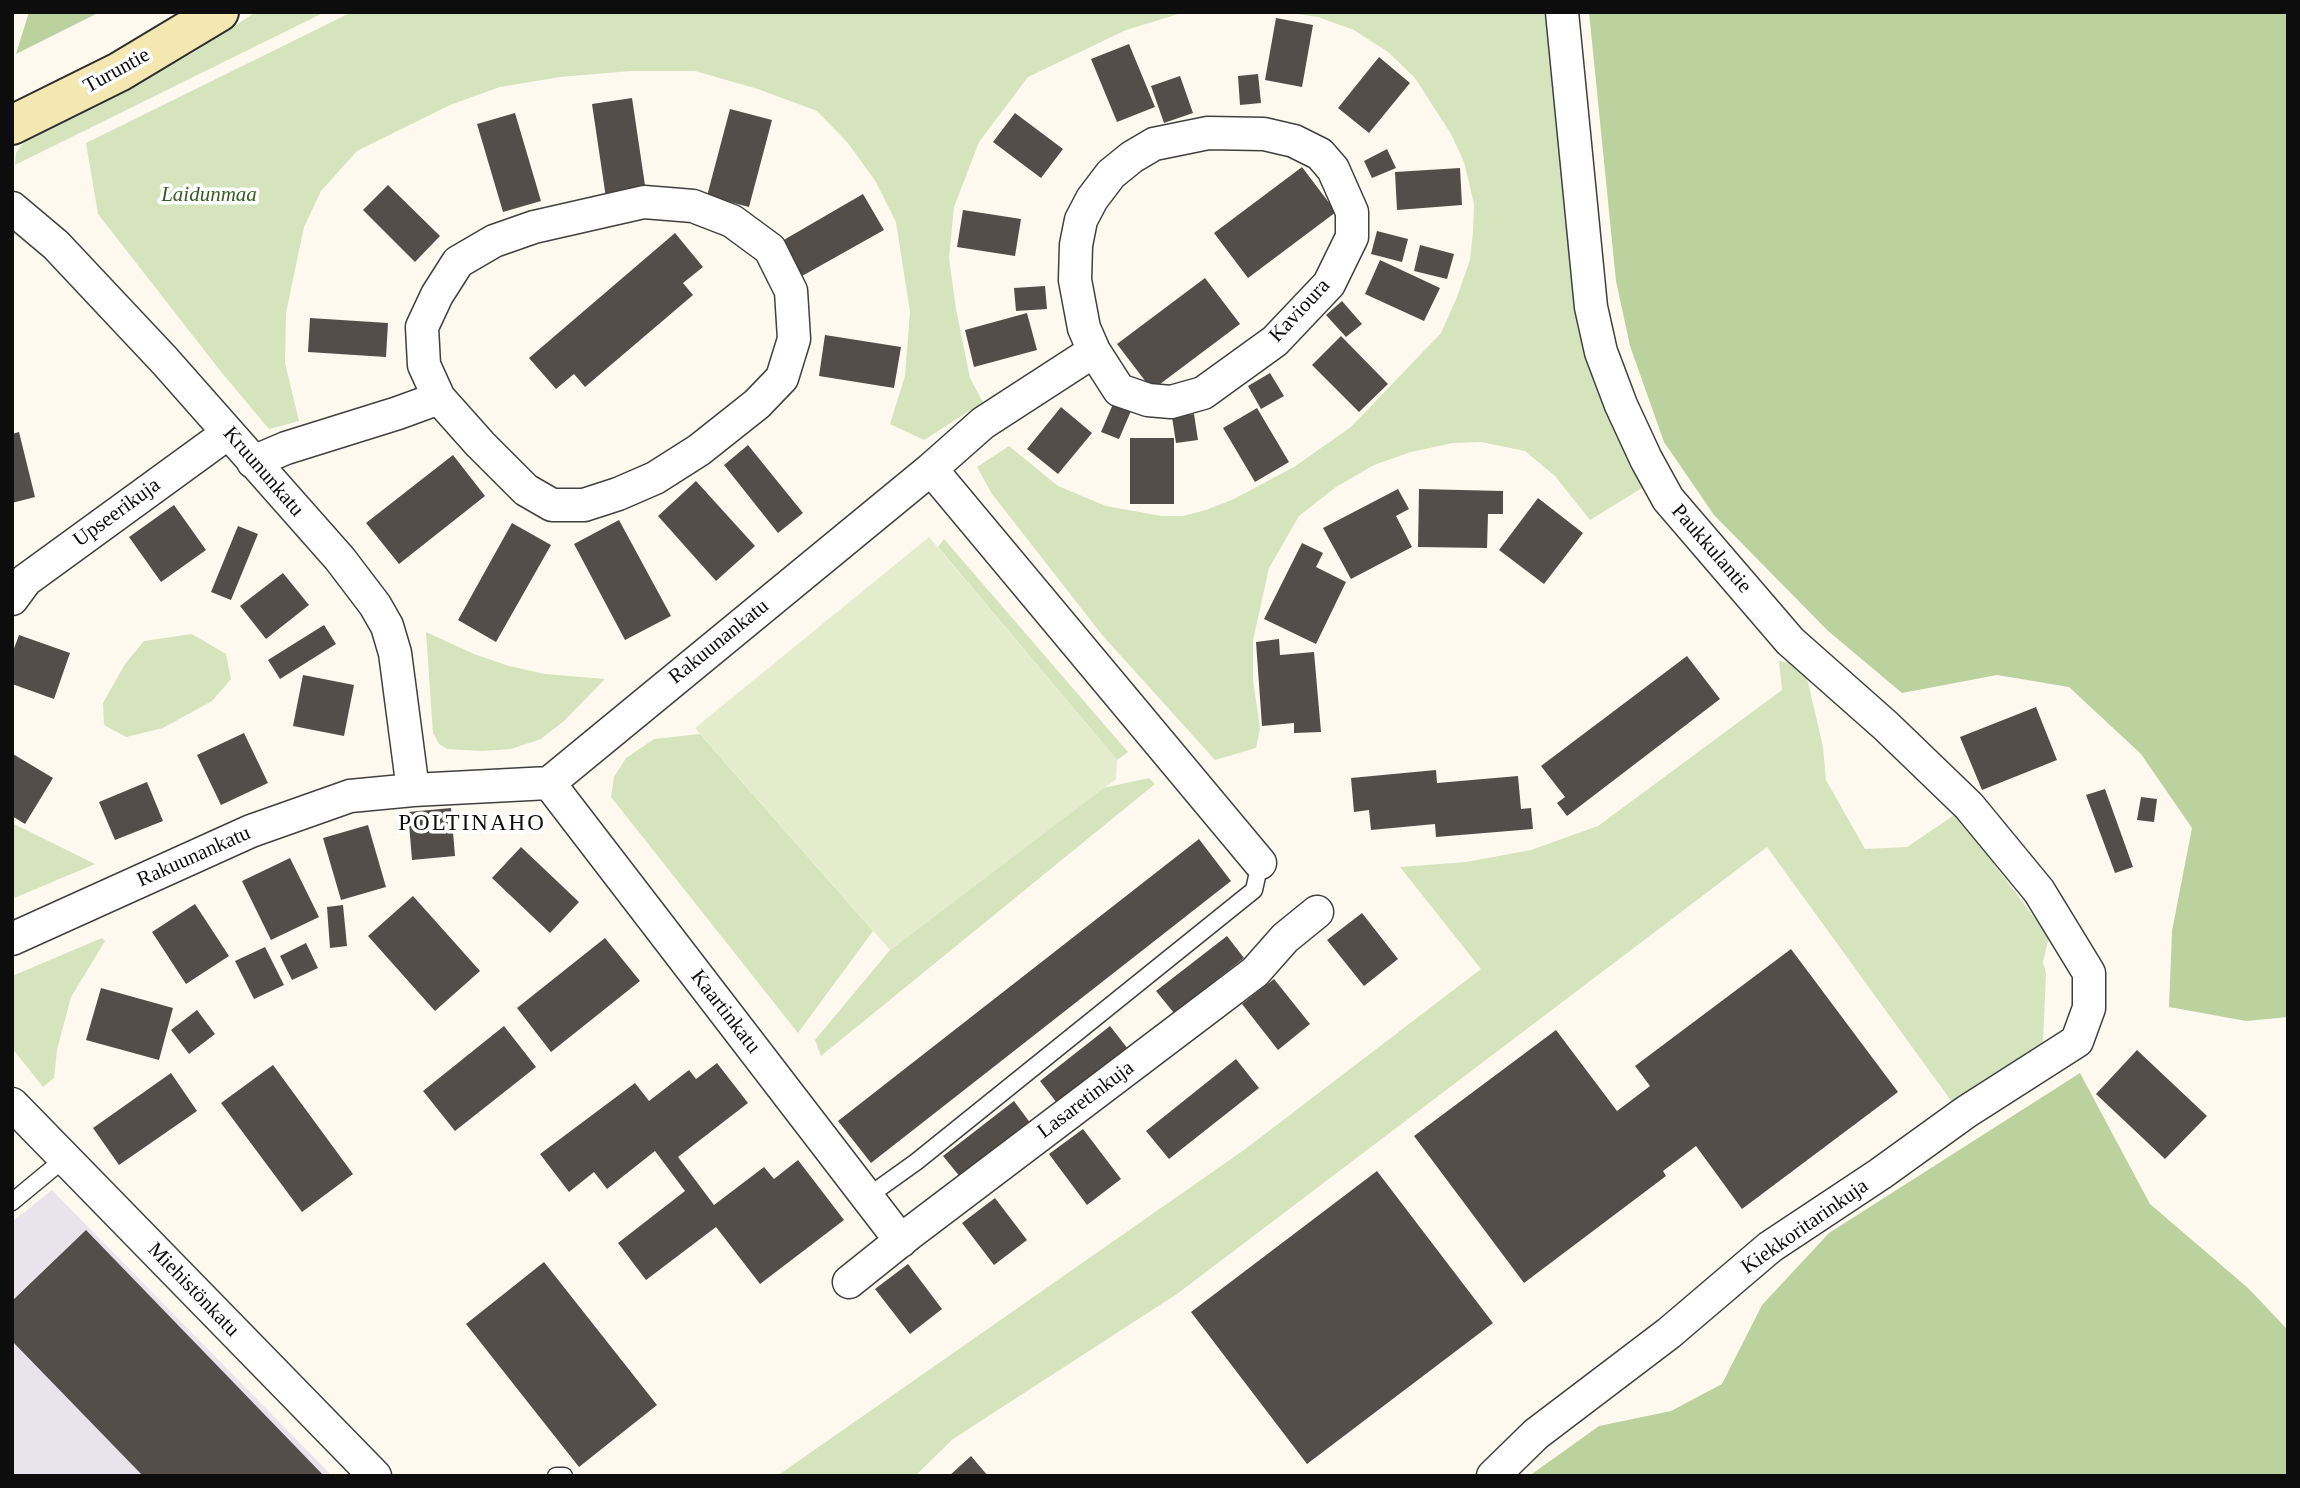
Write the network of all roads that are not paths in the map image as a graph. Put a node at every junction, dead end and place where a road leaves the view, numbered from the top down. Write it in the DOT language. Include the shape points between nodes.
graph roads {
  1 [pos="219,12"];
  2 [pos="1562,12"];
  3 [pos="12,125"];
  4 [pos="12,208"];
  5 [pos="1094,351"];
  6 [pos="439,398"];
  7 [pos="228,433"];
  8 [pos="253,462"];
  9 [pos="931,468"];
  10 [pos="12,599"];
  11 [pos="549,783"];
  12 [pos="413,790"];
  13 [pos="1260,863"];
  14 [pos="1317,912"];
  15 [pos="12,939"];
  16 [pos="2089,973"];
  17 [pos="12,1104"];
  18 [pos="64,1158"];
  19 [pos="867,1197"];
  20 [pos="12,1202"];
  21 [pos="901,1241"];
  22 [pos="849,1282"];
  23 [pos="375,1476"];
  24 [pos="556,1476"];
  25 [pos="564,1476"];
  26 [pos="1493,1476"];
  1 -- 3 [label="main road, Turuntie" via="119,72"];
  2 -- 16 [label="street, Paukkulantie" via="1591,307 1601,352 1646,459 1668,499 1790,640 1969,806 2039,891"];
  4 -- 7 [label="street, Kruununkatu" via="55,245"];
  5 -- 5 [label="street, Kavioura" via="1119,390 1171,402 1203,393 1275,341 1329,284 1352,237 1352,212 1333,169 1320,154 1264,134 1208,132 1154,144 1132,157 1092,199 1076,245 1075,280 1084,328"];
  5 -- 9 [label="street" via="983,423"];
  6 -- 6 [label="street" via="424,365 422,327 438,295 458,262 494,241 534,227 643,202 693,206 732,221 770,249 791,291 794,338 782,378 757,404 656,478 584,505 552,505 526,490"];
  6 -- 8 [label="street"];
  7 -- 8 [label="street, Kruununkatu"];
  7 -- 10 [label="street, Upseerikuja" via="26,580"];
  8 -- 12 [label="street, Kruununkatu" via="340,559 387,626 395,653"];
  9 -- 11 [label="street, Rakuunankatu"];
  9 -- 13 [label="street"];
  11 -- 12 [label="street, Rakuunankatu"];
  11 -- 19 [label="street, Kaartinkatu"];
  12 -- 15 [label="street, Rakuunankatu" via="350,796 251,831"];
  13 -- 19 [label="lane" via="1254,890"];
  14 -- 21 [label="street, Lasaretinkuja" via="1285,938 1255,972"];
  16 -- 26 [label="street, Kiekkoritarinkuja" via="2088,1009 2077,1041 1770,1247 1669,1333 1536,1434"];
  17 -- 18 [label="street, Miehistönkatu"];
  18 -- 20 [label="lane"];
  18 -- 23 [label="street, Miehistönkatu"];
  19 -- 21 [label="street, Kaartinkatu"];
  21 -- 22 [label="street, Lasaretinkuja"];
  24 -- 25 [label="lane"];
}
